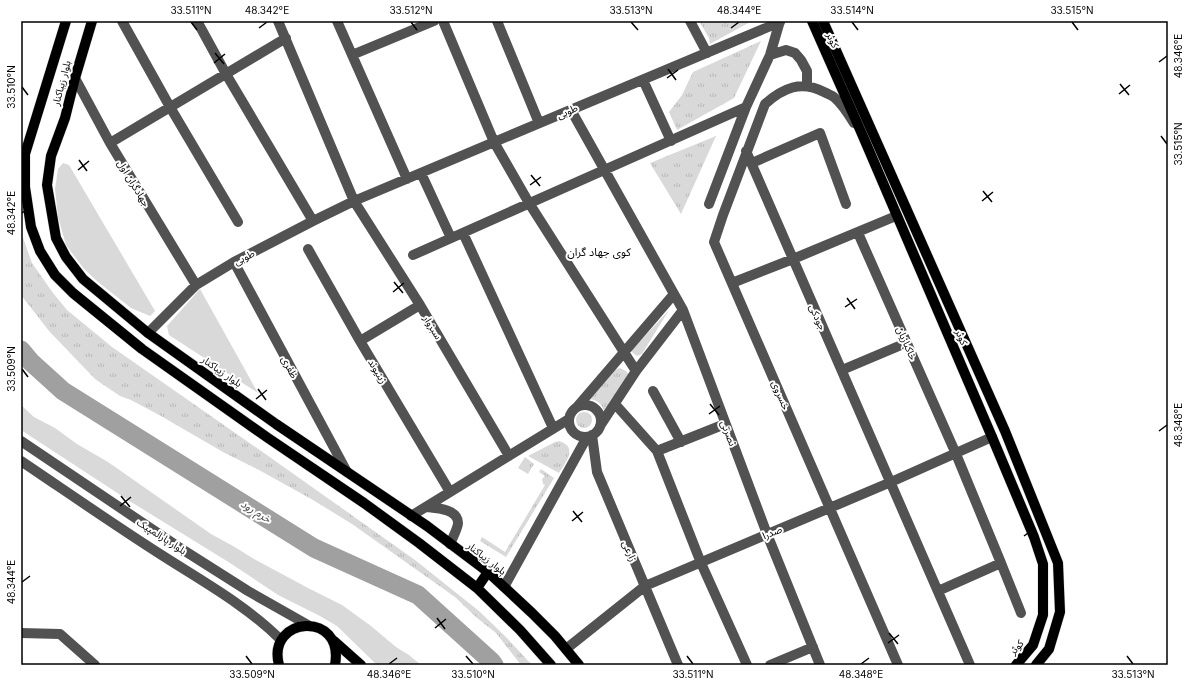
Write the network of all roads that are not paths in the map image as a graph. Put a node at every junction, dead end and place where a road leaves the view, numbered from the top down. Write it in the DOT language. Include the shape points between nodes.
graph roads {
  1 [pos="66,21"];
  2 [pos="92,21"];
  3 [pos="122,21"];
  4 [pos="197,21"];
  5 [pos="278,21"];
  6 [pos="337,21"];
  7 [pos="434,21"];
  8 [pos="443,21"];
  9 [pos="496,21"];
  10 [pos="690,21"];
  11 [pos="812,21"];
  12 [pos="823,21"];
  13 [pos="780,22"];
  14 [pos="286,38"];
  15 [pos="707,52"];
  16 [pos="352,55"];
  17 [pos="770,55"];
  18 [pos="226,74"];
  19 [pos="75,78"];
  20 [pos="643,80"];
  21 [pos="807,86"];
  22 [pos="170,107"];
  23 [pos="746,108"];
  24 [pos="571,110"];
  25 [pos="539,123"];
  26 [pos="862,134"];
  27 [pos="671,141"];
  28 [pos="494,142"];
  29 [pos="110,143"];
  30 [pos="746,151"];
  31 [pos="752,163"];
  32 [pos="604,170"];
  33 [pos="421,173"];
  34 [pos="407,179"];
  35 [pos="354,201"];
  36 [pos="529,203"];
  37 [pos="709,204"];
  38 [pos="846,204"];
  39 [pos="908,211"];
  40 [pos="896,216"];
  41 [pos="313,221"];
  42 [pos="238,222"];
  43 [pos="463,233"];
  44 [pos="858,233"];
  45 [pos="450,238"];
  46 [pos="308,249"];
  47 [pos="413,255"];
  48 [pos="793,259"];
  49 [pos="234,262"];
  50 [pos="732,283"];
  51 [pos="196,285"];
  52 [pos="674,294"];
  53 [pos="420,305"];
  54 [pos="682,310"];
  55 [pos="148,333"];
  56 [pos="360,341"];
  57 [pos="906,343"];
  58 [pos="137,345"];
  59 [pos="624,352"];
  60 [pos="842,370"];
  61 [pos="636,371"];
  62 [pos="653,391"];
  63 [pos="615,404"];
  64 [pos="577,407"];
  65 [pos="569,419"];
  66 [pos="725,424"];
  67 [pos="600,426"];
  68 [pos="553,428"];
  69 [pos="1006,431"];
  70 [pos="590,436"];
  71 [pos="992,437"];
  72 [pos="21,441"];
  73 [pos="681,442"];
  74 [pos="657,452"];
  75 [pos="956,454"];
  76 [pos="509,456"];
  77 [pos="21,461"];
  78 [pos="347,472"];
  79 [pos="891,482"];
  80 [pos="450,492"];
  81 [pos="426,507"];
  82 [pos="830,508"];
  83 [pos="411,516"];
  84 [pos="767,534"];
  85 [pos="450,544"];
  86 [pos="701,563"];
  87 [pos="1001,563"];
  88 [pos="488,572"];
  89 [pos="645,586"];
  90 [pos="504,587"];
  91 [pos="477,588"];
  92 [pos="938,591"];
  93 [pos="1021,613"];
  94 [pos="308,625"];
  95 [pos="21,633"];
  96 [pos="332,638"];
  97 [pos="281,640"];
  98 [pos="813,647"];
  99 [pos="566,649"];
  100 [pos="95,665"];
  101 [pos="279,665"];
  102 [pos="335,665"];
  103 [pos="361,665"];
  104 [pos="551,665"];
  105 [pos="579,665"];
  106 [pos="678,665"];
  107 [pos="747,665"];
  108 [pos="770,665"];
  109 [pos="820,665"];
  110 [pos="898,665"];
  111 [pos="970,665"];
  112 [pos="1016,665"];
  113 [pos="1036,665"];
  1 -- 58 [label="main road, بلوار زیباکنار" via="25,154 25,187 31,227 40,251 55,275 72,293"];
  2 -- 19 [label="main road, بلوار زیباکنار"];
  3 -- 22 [label="street"];
  4 -- 18 [label="street"];
  5 -- 14 [label="street"];
  6 -- 16 [label="street"];
  7 -- 16 [label="street"];
  8 -- 28 [label="street"];
  9 -- 25 [label="street"];
  10 -- 15 [label="street"];
  11 -- 26 [label="main road, کوثر"];
  12 -- 39 [label="main road, کوثر"];
  13 -- 15 [label="street, طوبی"];
  13 -- 17 [label="street"];
  14 -- 18 [label="street"];
  14 -- 35 [label="street"];
  15 -- 20 [label="street, طوبی"];
  16 -- 34 [label="street"];
  17 -- 21 [label="street" via="786,50 795,53 807,71"];
  17 -- 23 [label="street"];
  18 -- 22 [label="street"];
  18 -- 41 [label="street"];
  19 -- 29 [label="street, جهادگران اول"];
  19 -- 55 [label="main road, بلوار زیباکنار" via="51,156 46,185 56,238 66,257 83,279"];
  20 -- 24 [label="street, طوبی"];
  20 -- 27 [label="street"];
  21 -- 26 [label="street" via="835,98"];
  21 -- 30 [label="street" via="786,90 765,104"];
  22 -- 29 [label="street"];
  22 -- 42 [label="street"];
  23 -- 27 [label="street"];
  23 -- 37 [label="street"];
  24 -- 25 [label="street, طوبی"];
  24 -- 32 [label="street, نصرتی"];
  25 -- 28 [label="street, طوبی"];
  26 -- 40 [label="main road, کوثر"];
  27 -- 32 [label="street"];
  28 -- 33 [label="street, طوبی"];
  28 -- 36 [label="street"];
  29 -- 51 [label="street, جهادگران اول"];
  30 -- 31 [label="street, جودکی"];
  30 -- 50 [label="street, خسروی" via="714,242"];
  31 -- 38 [label="street" via="820,133"];
  31 -- 48 [label="street, جودکی"];
  32 -- 36 [label="street"];
  32 -- 52 [label="street, نصرتی"];
  33 -- 34 [label="street, طوبی"];
  33 -- 45 [label="street"];
  34 -- 35 [label="street, طوبی"];
  35 -- 41 [label="street, طوبی"];
  35 -- 53 [label="street, سبزوار"];
  36 -- 43 [label="street"];
  36 -- 59 [label="street"];
  39 -- 40 [label="main road"];
  39 -- 69 [label="main road, کوثر"];
  40 -- 44 [label="street"];
  40 -- 71 [label="main road, کوثر"];
  41 -- 49 [label="street, طوبی"];
  43 -- 45 [label="street"];
  43 -- 68 [label="street"];
  44 -- 48 [label="street"];
  44 -- 57 [label="street, خاکبازیان"];
  45 -- 47 [label="street"];
  46 -- 56 [label="street, زینیوند"];
  48 -- 50 [label="street"];
  48 -- 60 [label="street, جودکی"];
  49 -- 51 [label="street, طوبی"];
  49 -- 78 [label="street, ظفری"];
  50 -- 82 [label="street, خسروی"];
  51 -- 55 [label="street, طوبی"];
  52 -- 54 [label="street, نصرتی"];
  52 -- 59 [label="street"];
  53 -- 56 [label="street"];
  53 -- 76 [label="street, سبزوار"];
  54 -- 61 [label="street"];
  54 -- 66 [label="street, نصرتی"];
  55 -- 58 [label="main road"];
  55 -- 78 [label="main road, بلوار زیباکنار"];
  56 -- 80 [label="street, زینیوند"];
  57 -- 60 [label="street"];
  57 -- 75 [label="street, خاکبازیان"];
  58 -- 91 [label="main road, بلوار زیباکنار" via="364,503"];
  59 -- 61 [label="street"];
  59 -- 64 [label="street"];
  60 -- 79 [label="street, جودکی"];
  61 -- 63 [label="street"];
  62 -- 73 [label="street"];
  63 -- 67 [label="street"];
  63 -- 74 [label="street"];
  64 -- 65 [label="street" via="571,412"];
  64 -- 67 [label="street" via="583,404 595,408 600,413"];
  65 -- 68 [label="street"];
  65 -- 70 [label="street" via="569,424 576,434"];
  66 -- 73 [label="street"];
  66 -- 84 [label="street, نصرتی"];
  67 -- 70 [label="street" via="597,432"];
  68 -- 76 [label="street"];
  69 -- 71 [label="main road"];
  69 -- 113 [label="main road, کوثر" via="1058,563 1060,612 1048,649"];
  70 -- 89 [label="street, زارعی" via="597,472"];
  70 -- 90 [label="street"];
  71 -- 75 [label="street, صدرا"];
  71 -- 112 [label="main road, کوثر" via="1043,564 1043,615 1033,645"];
  72 -- 94 [label="street, بلوار پارالمپیک" via="177,546"];
  73 -- 74 [label="street"];
  74 -- 86 [label="street"];
  75 -- 79 [label="street, صدرا"];
  75 -- 87 [label="street, خاکبازیان"];
  76 -- 80 [label="street"];
  77 -- 97 [label="street, بلوار پارالمپیک" via="238,604"];
  78 -- 83 [label="main road, بلوار زیباکنار"];
  79 -- 82 [label="street, صدرا"];
  79 -- 92 [label="street, جودکی"];
  80 -- 81 [label="street"];
  81 -- 83 [label="street"];
  81 -- 85 [label="street" via="452,512 457,519 458,524"];
  82 -- 84 [label="street, صدرا"];
  82 -- 110 [label="street, خسروی"];
  83 -- 85 [label="main road, بلوار زیباکنار"];
  84 -- 86 [label="street, صدرا"];
  84 -- 98 [label="street, نصرتی"];
  85 -- 88 [label="main road, بلوار زیباکنار"];
  86 -- 89 [label="street, صدرا"];
  86 -- 107 [label="street"];
  87 -- 92 [label="street"];
  87 -- 93 [label="street, خاکبازیان"];
  88 -- 90 [label="main road, بلوار زیباکنار"];
  88 -- 91 [label="main road"];
  89 -- 99 [label="street, صدرا"];
  89 -- 106 [label="street, زارعی"];
  90 -- 99 [label="main road, بلوار زیباکنار"];
  91 -- 104 [label="main road, بلوار زیباکنار"];
  92 -- 111 [label="street, جودکی"];
  94 -- 96 [label="main road" via="326,631"];
  94 -- 97 [label="main road" via="290,630"];
  95 -- 100 [label="street" via="60,634"];
  96 -- 102 [label="main road" via="337,656"];
  96 -- 103 [label="main road"];
  97 -- 101 [label="main road" via="277,654"];
  98 -- 108 [label="street"];
  98 -- 109 [label="street, نصرتی"];
  99 -- 105 [label="main road, بلوار زیباکنار"];
}
